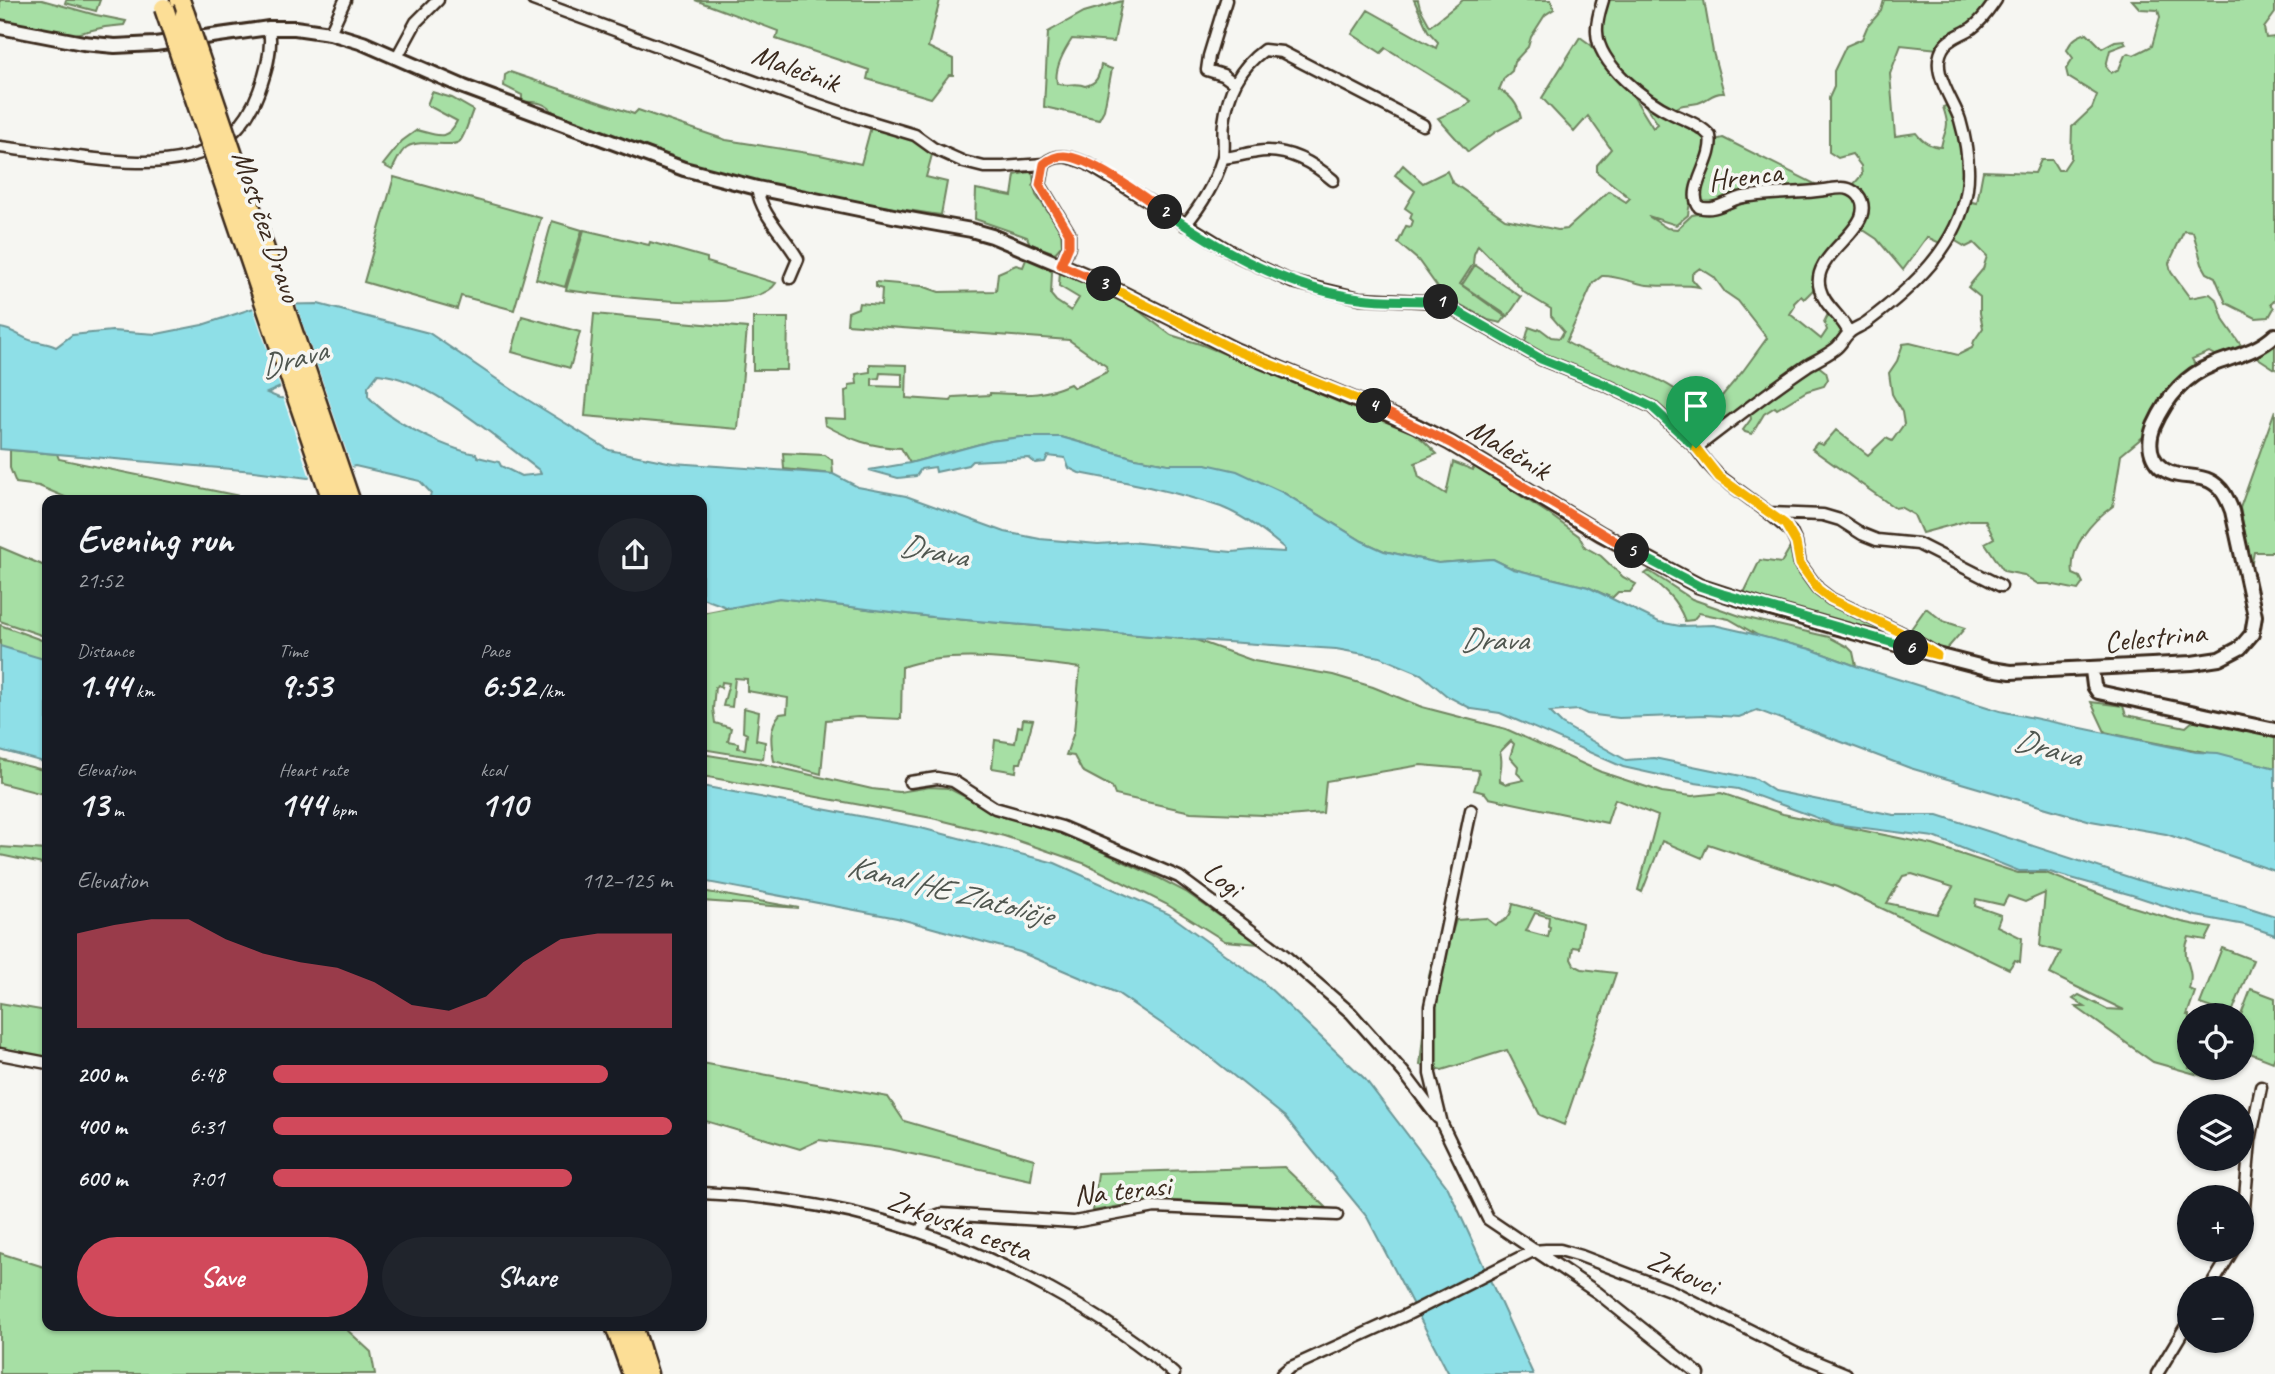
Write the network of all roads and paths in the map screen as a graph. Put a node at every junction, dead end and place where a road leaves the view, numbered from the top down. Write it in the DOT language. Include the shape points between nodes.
graph roads {
  1 [pos="345,0"];
  2 [pos="438,0"];
  3 [pos="533,0"];
  4 [pos="1226,0"];
  5 [pos="1603,0"];
  6 [pos="1996,0"];
  7 [pos="173,5"];
  8 [pos="0,27"];
  9 [pos="269,28"];
  10 [pos="330,33"];
  11 [pos="397,57"];
  12 [pos="1234,83"];
  13 [pos="1423,125"];
  14 [pos="0,147"];
  15 [pos="1223,158"];
  16 [pos="1044,164"];
  17 [pos="1333,180"];
  18 [pos="757,188"];
  19 [pos="1185,225"];
  20 [pos="1061,265"];
  21 [pos="790,278"];
  22 [pos="1849,333"];
  23 [pos="2275,335"];
  24 [pos="1696,448"];
  25 [pos="330,495"];
  26 [pos="348,495"];
  27 [pos="1769,513"];
  28 [pos="2001,586"];
  29 [pos="1937,655"];
  30 [pos="2092,670"];
  31 [pos="2275,730"];
  32 [pos="910,782"];
  33 [pos="1471,810"];
  34 [pos="0,1054"];
  35 [pos="42,1062"];
  36 [pos="2261,1087"];
  37 [pos="1442,1124"];
  38 [pos="2246,1185"];
  39 [pos="707,1193"];
  40 [pos="1337,1215"];
  41 [pos="920,1231"];
  42 [pos="1533,1251"];
  43 [pos="617,1331"];
  44 [pos="635,1331"];
  45 [pos="2177,1341"];
  46 [pos="632,1374"];
  47 [pos="648,1374"];
  48 [pos="1174,1374"];
  49 [pos="1282,1374"];
  50 [pos="1699,1374"];
  51 [pos="1846,1374"];
  52 [pos="2157,1374"];
  1 -- 10 [label="street"];
  2 -- 11 [label="street" via="416,22"];
  3 -- 16 [label="street, Malečnik" via="788,94 915,135 964,162 984,167"];
  4 -- 12 [label="street" via="1207,70"];
  5 -- 22 [label="street, Hrenca" via="1597,32 1602,52 1641,95 1710,136 1711,153 1695,193 1699,207 1715,208 1750,196 1841,188 1861,198 1863,212 1856,227 1822,267 1818,280 1823,298"];
  6 -- 22 [label="street" via="1941,53 1940,77 1959,117 1968,169 1956,227 1929,267"];
  7 -- 25 [label="highway, Most čez Dravo, bridge"];
  7 -- 26 [label="highway, Most čez Dravo, bridge"];
  8 -- 9 [label="street, Malečnik" via="115,46"];
  9 -- 10 [label="street, Malečnik"];
  9 -- 14 [label="street" via="265,75 244,122 221,142 185,160 120,162"];
  10 -- 11 [label="street, Malečnik"];
  11 -- 18 [label="street, Malečnik" via="640,155"];
  12 -- 13 [label="street" via="1259,54 1275,49"];
  12 -- 15 [label="street" via="1224,122"];
  15 -- 17 [label="street" via="1271,150 1306,160"];
  15 -- 19 [label="street"];
  16 -- 19 [label="street, Malečnik" via="1054,157 1074,158"];
  16 -- 20 [label="street" via="1040,185 1069,233"];
  18 -- 20 [label="street, Malečnik" via="971,230"];
  18 -- 21 [label="street" via="765,210 798,259"];
  19 -- 24 [label="street, Malečnik" via="1292,282 1360,298 1441,302 1541,359 1652,407"];
  20 -- 29 [label="street, Malečnik" via="1235,350 1417,426 1699,586"];
  22 -- 24 [label="street" via="1838,347"];
  23 -- 30 [label="street, Celestrina" via="2254,350 2188,378 2160,414 2150,443 2152,458 2162,469 2211,482 2226,497 2252,598 2252,634 2240,648 2219,659"];
  24 -- 27 [label="street, Malečnik" via="1719,477"];
  27 -- 28 [label="street" via="1823,515 1877,540 1918,544"];
  27 -- 29 [label="street, Malečnik" via="1791,531 1800,564 1818,589"];
  29 -- 30 [label="street, Malečnik" via="2001,671"];
  30 -- 31 [label="street, Celestrina" via="2098,692"];
  32 -- 37 [label="street, Logi" via="953,781 995,808 1062,827 1179,877 1351,1013"];
  33 -- 37 [label="street, Logi" via="1430,1006 1430,1074"];
  34 -- 35 [label="street"];
  36 -- 38 [label="street"];
  37 -- 42 [label="street, Logi" via="1488,1219"];
  39 -- 41 [label="street, Zrkovska cesta" via="771,1196"];
  40 -- 41 [label="street, Na terasi" via="1155,1207 1074,1222 941,1214 927,1219"];
  41 -- 48 [label="street, Zrkovska cesta" via="1012,1268 1097,1315"];
  42 -- 49 [label="street, Zrkovci"];
  42 -- 50 [label="street, Logi" via="1598,1293"];
  42 -- 51 [label="street, Zrkovci" via="1581,1255 1672,1291"];
  43 -- 46 [label="highway"];
  44 -- 47 [label="highway"];
  45 -- 52 [label="street"];
}
